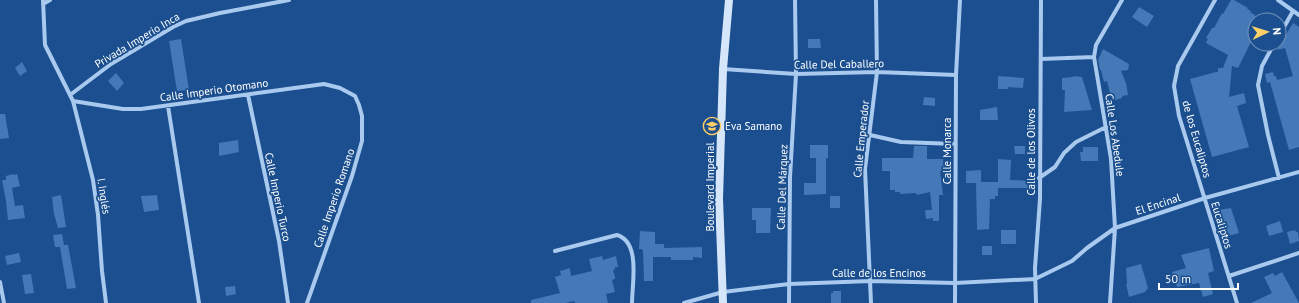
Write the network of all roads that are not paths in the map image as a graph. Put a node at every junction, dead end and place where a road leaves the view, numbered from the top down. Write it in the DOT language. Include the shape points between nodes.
graph roads {
  1 [pos="50,0"];
  2 [pos="289,0"];
  3 [pos="730,0"];
  4 [pos="795,0"];
  5 [pos="876,0"];
  6 [pos="960,0"];
  7 [pos="1041,0"];
  8 [pos="1122,0"];
  9 [pos="1215,0"];
  10 [pos="1278,0"];
  11 [pos="43,2"];
  12 [pos="1293,11"];
  13 [pos="1299,15"];
  14 [pos="1287,22"];
  15 [pos="1270,52"];
  16 [pos="1094,57"];
  17 [pos="1041,59"];
  18 [pos="723,69"];
  19 [pos="877,72"];
  20 [pos="796,74"];
  21 [pos="956,75"];
  22 [pos="70,95"];
  23 [pos="248,95"];
  24 [pos="355,96"];
  25 [pos="73,101"];
  26 [pos="168,106"];
  27 [pos="1106,127"];
  28 [pos="870,135"];
  29 [pos="956,144"];
  30 [pos="1299,172"];
  31 [pos="1039,178"];
  32 [pos="1279,178"];
  33 [pos="1205,198"];
  34 [pos="1114,228"];
  35 [pos="555,250"];
  36 [pos="1298,255"];
  37 [pos="1229,276"];
  38 [pos="1035,279"];
  39 [pos="871,281"];
  40 [pos="0,282"];
  41 [pos="955,282"];
  42 [pos="789,284"];
  43 [pos="723,292"];
  44 [pos="4,303"];
  45 [pos="106,303"];
  46 [pos="199,303"];
  47 [pos="288,303"];
  48 [pos="307,303"];
  49 [pos="632,303"];
  50 [pos="684,303"];
  51 [pos="723,303"];
  52 [pos="789,303"];
  53 [pos="871,303"];
  54 [pos="954,303"];
  55 [pos="1036,303"];
  56 [pos="1110,303"];
  57 [pos="1237,303"];
  1 -- 11 [label="street"];
  2 -- 22 [label="street, Privada Imperio Inca" via="186,21 111,64"];
  3 -- 18 [label="street, Boulevard Imperial"];
  4 -- 20 [label="street, Calle Del Márquez"];
  5 -- 19 [label="street, Calle Emperador"];
  6 -- 21 [label="street, Calle Monarca"];
  7 -- 17 [label="street, Calle de los Olivos"];
  8 -- 16 [label="street, Calle Los Abedule" via="1096,45"];
  9 -- 33 [label="street, de los Eucaliptos" via="1178,66 1174,86 1179,116"];
  10 -- 12 [label="street"];
  11 -- 22 [label="street" via="45,45"];
  12 -- 13 [label="street"];
  12 -- 14 [label="street"];
  15 -- 32 [label="street" via="1262,66 1258,85"];
  16 -- 17 [label="street"];
  16 -- 27 [label="street, Calle Los Abedule"];
  17 -- 31 [label="street, Calle de los Olivos"];
  18 -- 20 [label="street, Calle Del Caballero"];
  18 -- 43 [label="street, Boulevard Imperial" via="719,199"];
  19 -- 20 [label="street, Calle Del Caballero"];
  19 -- 21 [label="street, Calle Del Caballero"];
  19 -- 28 [label="street, Calle Emperador"];
  20 -- 42 [label="street, Calle Del Márquez" via="790,177"];
  21 -- 29 [label="street, Calle Monarca"];
  22 -- 25 [label="street, I. Inglés"];
  23 -- 24 [label="street, Calle Imperio Otomano" via="324,84 340,88"];
  23 -- 26 [label="street, Calle Imperio Otomano"];
  23 -- 47 [label="street, Calle Imperio Turco" via="279,241"];
  24 -- 48 [label="street, Calle Imperio Romano" via="362,116 362,141"];
  25 -- 26 [label="street, Calle Imperio Otomano" via="123,109"];
  25 -- 45 [label="street, I. Inglés" via="93,180"];
  26 -- 46 [label="street"];
  27 -- 31 [label="street" via="1076,142 1064,153 1055,167"];
  27 -- 34 [label="street, Calle Los Abedule" via="1112,159"];
  28 -- 29 [label="street" via="901,142"];
  28 -- 39 [label="street, Calle Emperador" via="865,170"];
  29 -- 41 [label="street, Calle Monarca"];
  30 -- 32 [label="street, El Encinal"];
  31 -- 38 [label="street, Calle de los Olivos"];
  32 -- 33 [label="street, El Encinal"];
  33 -- 34 [label="street, El Encinal"];
  33 -- 37 [label="street, Eucaliptos"];
  34 -- 38 [label="street, El Encinal" via="1072,261"];
  34 -- 56 [label="street, Calle Los Abedule"];
  35 -- 49 [label="street" via="617,235 627,240 634,257"];
  36 -- 37 [label="street"];
  37 -- 57 [label="street, Eucaliptos"];
  38 -- 41 [label="street, Calle de los Encinos"];
  38 -- 55 [label="street, Calle de los Olivos"];
  39 -- 41 [label="street, Calle de los Encinos"];
  39 -- 42 [label="street, Calle de los Encinos"];
  39 -- 53 [label="street, Calle Emperador"];
  40 -- 44 [label="street"];
  41 -- 54 [label="street, Calle Monarca"];
  42 -- 43 [label="street, Calle de los Encinos"];
  42 -- 52 [label="street, Calle Del Márquez"];
  43 -- 50 [label="street"];
  43 -- 51 [label="street, Boulevard Imperial"];
}
